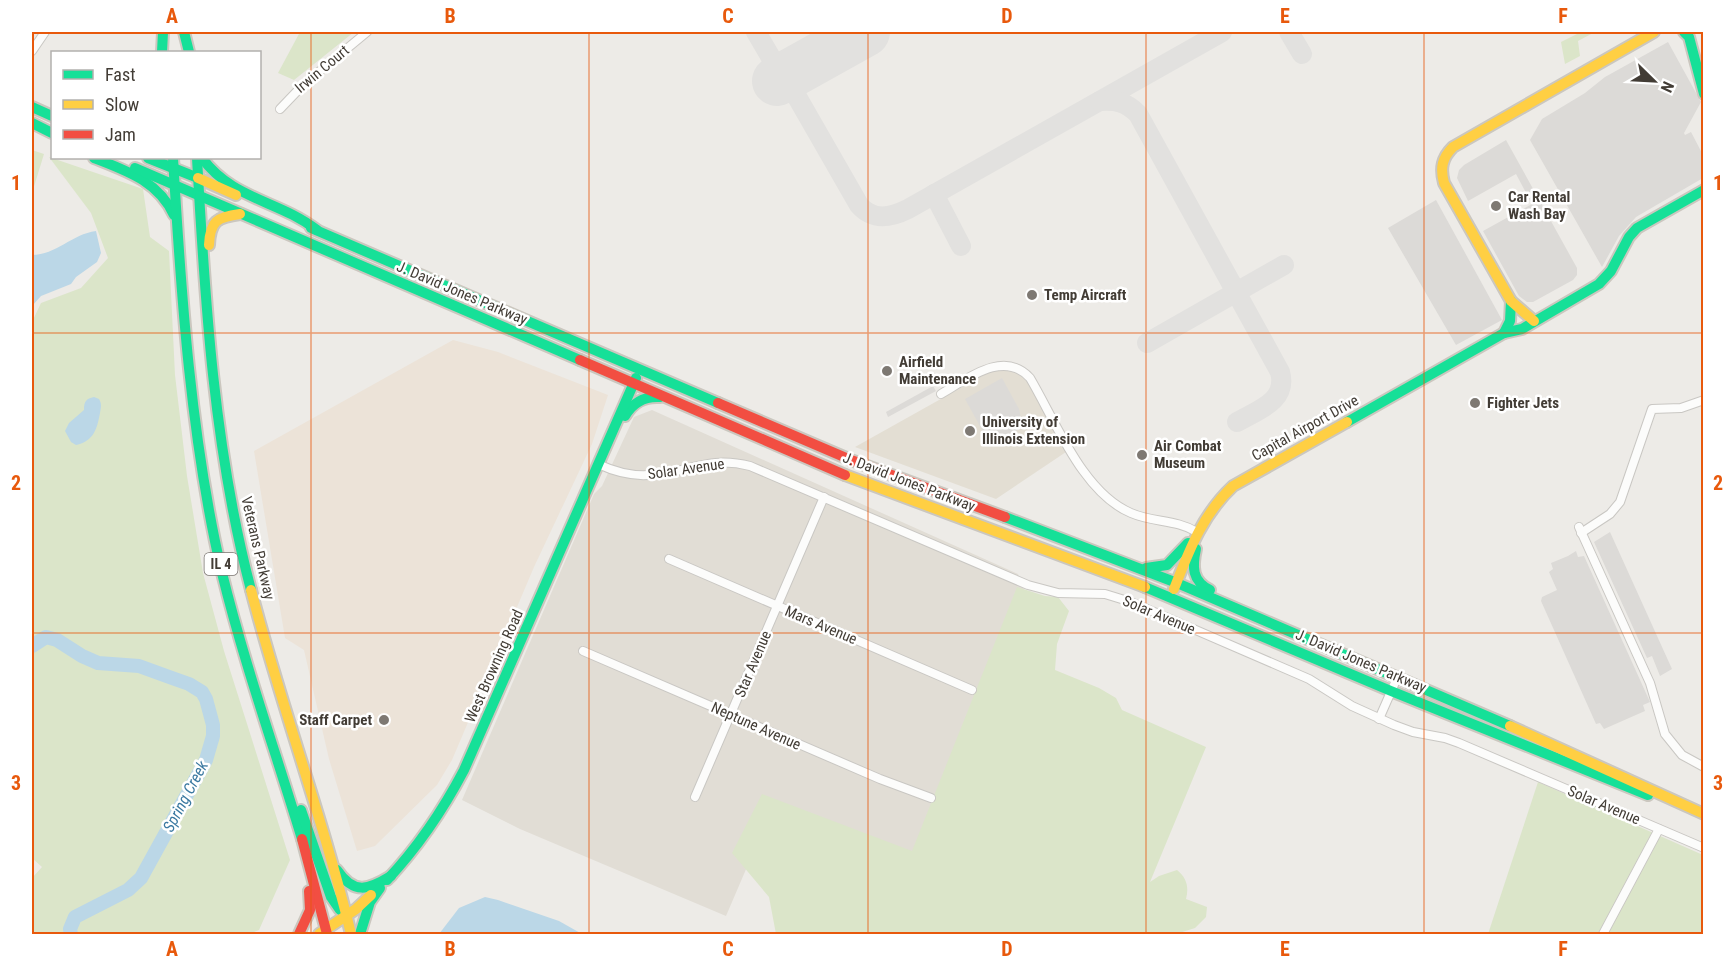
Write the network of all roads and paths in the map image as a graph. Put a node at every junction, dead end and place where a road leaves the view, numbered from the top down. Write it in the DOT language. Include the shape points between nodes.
graph roads {
  1 [pos="45,32"];
  2 [pos="165,32"];
  3 [pos="184,32"];
  4 [pos="191,32"];
  5 [pos="367,32"];
  6 [pos="1654,32"];
  7 [pos="1684,32"];
  8 [pos="32,51"];
  9 [pos="162,51"];
  10 [pos="168,51"];
  11 [pos="190,51"];
  12 [pos="190,51"];
  13 [pos="1704,94"];
  14 [pos="32,107"];
  15 [pos="280,109"];
  16 [pos="51,116"];
  17 [pos="32,123"];
  18 [pos="51,132"];
  19 [pos="96,159"];
  20 [pos="112,159"];
  21 [pos="153,159"];
  22 [pos="197,159"];
  23 [pos="203,159"];
  24 [pos="173,163"];
  25 [pos="198,178"];
  26 [pos="175,186"];
  27 [pos="1704,190"];
  28 [pos="200,196"];
  29 [pos="240,214"];
  30 [pos="178,228"];
  31 [pos="316,230"];
  32 [pos="1511,301"];
  33 [pos="1534,321"];
  34 [pos="1504,333"];
  35 [pos="211,346"];
  36 [pos="639,369"];
  37 [pos="633,383"];
  38 [pos="941,394"];
  39 [pos="666,398"];
  40 [pos="1704,400"];
  41 [pos="603,452"];
  42 [pos="598,464"];
  43 [pos="824,497"];
  44 [pos="1196,535"];
  45 [pos="669,559"];
  46 [pos="1134,567"];
  47 [pos="1176,583"];
  48 [pos="1170,597"];
  49 [pos="777,606"];
  50 [pos="1288,630"];
  51 [pos="583,651"];
  52 [pos="1397,678"];
  53 [pos="972,690"];
  54 [pos="1392,691"];
  55 [pos="731,714"];
  56 [pos="1379,719"];
  57 [pos="274,751"];
  58 [pos="1704,767"];
  59 [pos="695,797"];
  60 [pos="931,798"];
  61 [pos="1704,816"];
  62 [pos="296,821"];
  63 [pos="1659,829"];
  64 [pos="1704,848"];
  65 [pos="334,865"];
  66 [pos="392,876"];
  67 [pos="380,888"];
  68 [pos="346,916"];
  69 [pos="299,934"];
  70 [pos="326,934"];
  71 [pos="351,934"];
  72 [pos="360,934"];
  73 [pos="1603,934"];
  1 -- 8 [label="street"];
  2 -- 9 [label="main road"];
  2 -- 10 [label="main road"];
  3 -- 11 [label="main road"];
  4 -- 12 [label="main road"];
  5 -- 15 [label="street, Irwin Court"];
  6 -- 32 [label="main road" via="1453,147 1444,158 1440,171 1444,183"];
  7 -- 13 [label="main road" via="1689,37"];
  14 -- 16 [label="main road"];
  17 -- 18 [label="main road"];
  19 -- 30 [label="main road" via="150,183 166,199"];
  20 -- 26 [label="main road, J. David Jones Parkway"];
  21 -- 24 [label="main road, J. David Jones Parkway"];
  22 -- 25 [label="main road, Veterans Parkway / IL 4"];
  23 -- 31 [label="main road" via="223,182 300,217"];
  24 -- 25 [label="main road, J. David Jones Parkway"];
  24 -- 26 [label="main road, IL 4"];
  25 -- 28 [label="main road, Veterans Parkway / IL 4"];
  25 -- 31 [label="main road, J. David Jones Parkway"];
  26 -- 28 [label="main road, J. David Jones Parkway"];
  26 -- 30 [label="main road, IL 4"];
  27 -- 33 [label="main road, Capital Airport Drive" via="1637,228 1599,284"];
  28 -- 29 [label="main road, J. David Jones Parkway"];
  28 -- 35 [label="main road, Veterans Parkway / IL 4"];
  29 -- 35 [label="main road" via="220,218 209,236 216,332"];
  29 -- 37 [label="main road, J. David Jones Parkway"];
  30 -- 57 [label="main road, IL 4" via="202,472 223,574"];
  31 -- 36 [label="main road, J. David Jones Parkway"];
  32 -- 33 [label="main road"];
  32 -- 34 [label="main road" via="1510,321"];
  33 -- 34 [label="main road, Capital Airport Drive"];
  34 -- 44 [label="main road, Capital Airport Drive" via="1233,486 1213,505"];
  35 -- 65 [label="main road, Veterans Parkway / IL 4" via="222,446 246,569"];
  36 -- 37 [label="main road, West Browning Road"];
  36 -- 46 [label="main road, J. David Jones Parkway" via="873,468"];
  37 -- 39 [label="main road, J. David Jones Parkway"];
  37 -- 41 [label="main road, West Browning Road"];
  38 -- 44 [label="street" via="993,367 1022,371 1030,378 1088,480 1099,491 1130,513 1182,524"];
  39 -- 41 [label="main road" via="652,396 634,402"];
  39 -- 48 [label="main road, J. David Jones Parkway" via="840,472"];
  40 -- 58 [label="street" via="1681,408 1652,410 1620,502 1610,514 1580,530 1650,683 1665,734 1682,755"];
  41 -- 42 [label="main road, West Browning Road"];
  42 -- 43 [label="street, Solar Avenue" via="647,475 706,463 733,463 750,466"];
  42 -- 66 [label="main road, West Browning Road" via="457,785 430,828"];
  43 -- 49 [label="street, Star Avenue"];
  43 -- 56 [label="street, Solar Avenue" via="1028,585 1058,593 1105,594 1131,602 1310,679"];
  44 -- 46 [label="main road" via="1167,567"];
  44 -- 47 [label="main road, Capital Airport Drive"];
  44 -- 50 [label="main road" via="1192,574 1198,584 1268,615"];
  45 -- 49 [label="street, Mars Avenue"];
  46 -- 47 [label="main road, J. David Jones Parkway"];
  47 -- 48 [label="main road, Capital Airport Drive"];
  47 -- 50 [label="main road, J. David Jones Parkway"];
  48 -- 54 [label="main road, J. David Jones Parkway"];
  49 -- 53 [label="street, Mars Avenue"];
  49 -- 55 [label="street, Star Avenue"];
  50 -- 52 [label="main road, J. David Jones Parkway"];
  51 -- 55 [label="street, Neptune Avenue"];
  52 -- 54 [label="street"];
  52 -- 61 [label="main road, J. David Jones Parkway" via="1530,733"];
  54 -- 56 [label="street"];
  54 -- 61 [label="main road, J. David Jones Parkway"];
  55 -- 59 [label="street, Star Avenue"];
  55 -- 60 [label="street, Neptune Avenue"];
  56 -- 63 [label="street, Solar Avenue" via="1459,743"];
  57 -- 62 [label="main road, IL 4"];
  57 -- 68 [label="main road" via="295,793 331,897"];
  62 -- 69 [label="main road" via="294,835 311,901"];
  62 -- 70 [label="main road, IL 4"];
  63 -- 64 [label="street, Solar Avenue"];
  63 -- 73 [label="street"];
  65 -- 66 [label="main road" via="345,881 357,888 368,889"];
  65 -- 68 [label="main road, Veterans Parkway / IL 4"];
  66 -- 67 [label="main road, West Browning Road"];
  67 -- 68 [label="main road, West Browning Road"];
  67 -- 72 [label="main road" via="364,917"];
  68 -- 70 [label="main road, West Browning Road"];
  68 -- 71 [label="main road, Veterans Parkway / IL 4"];
}
